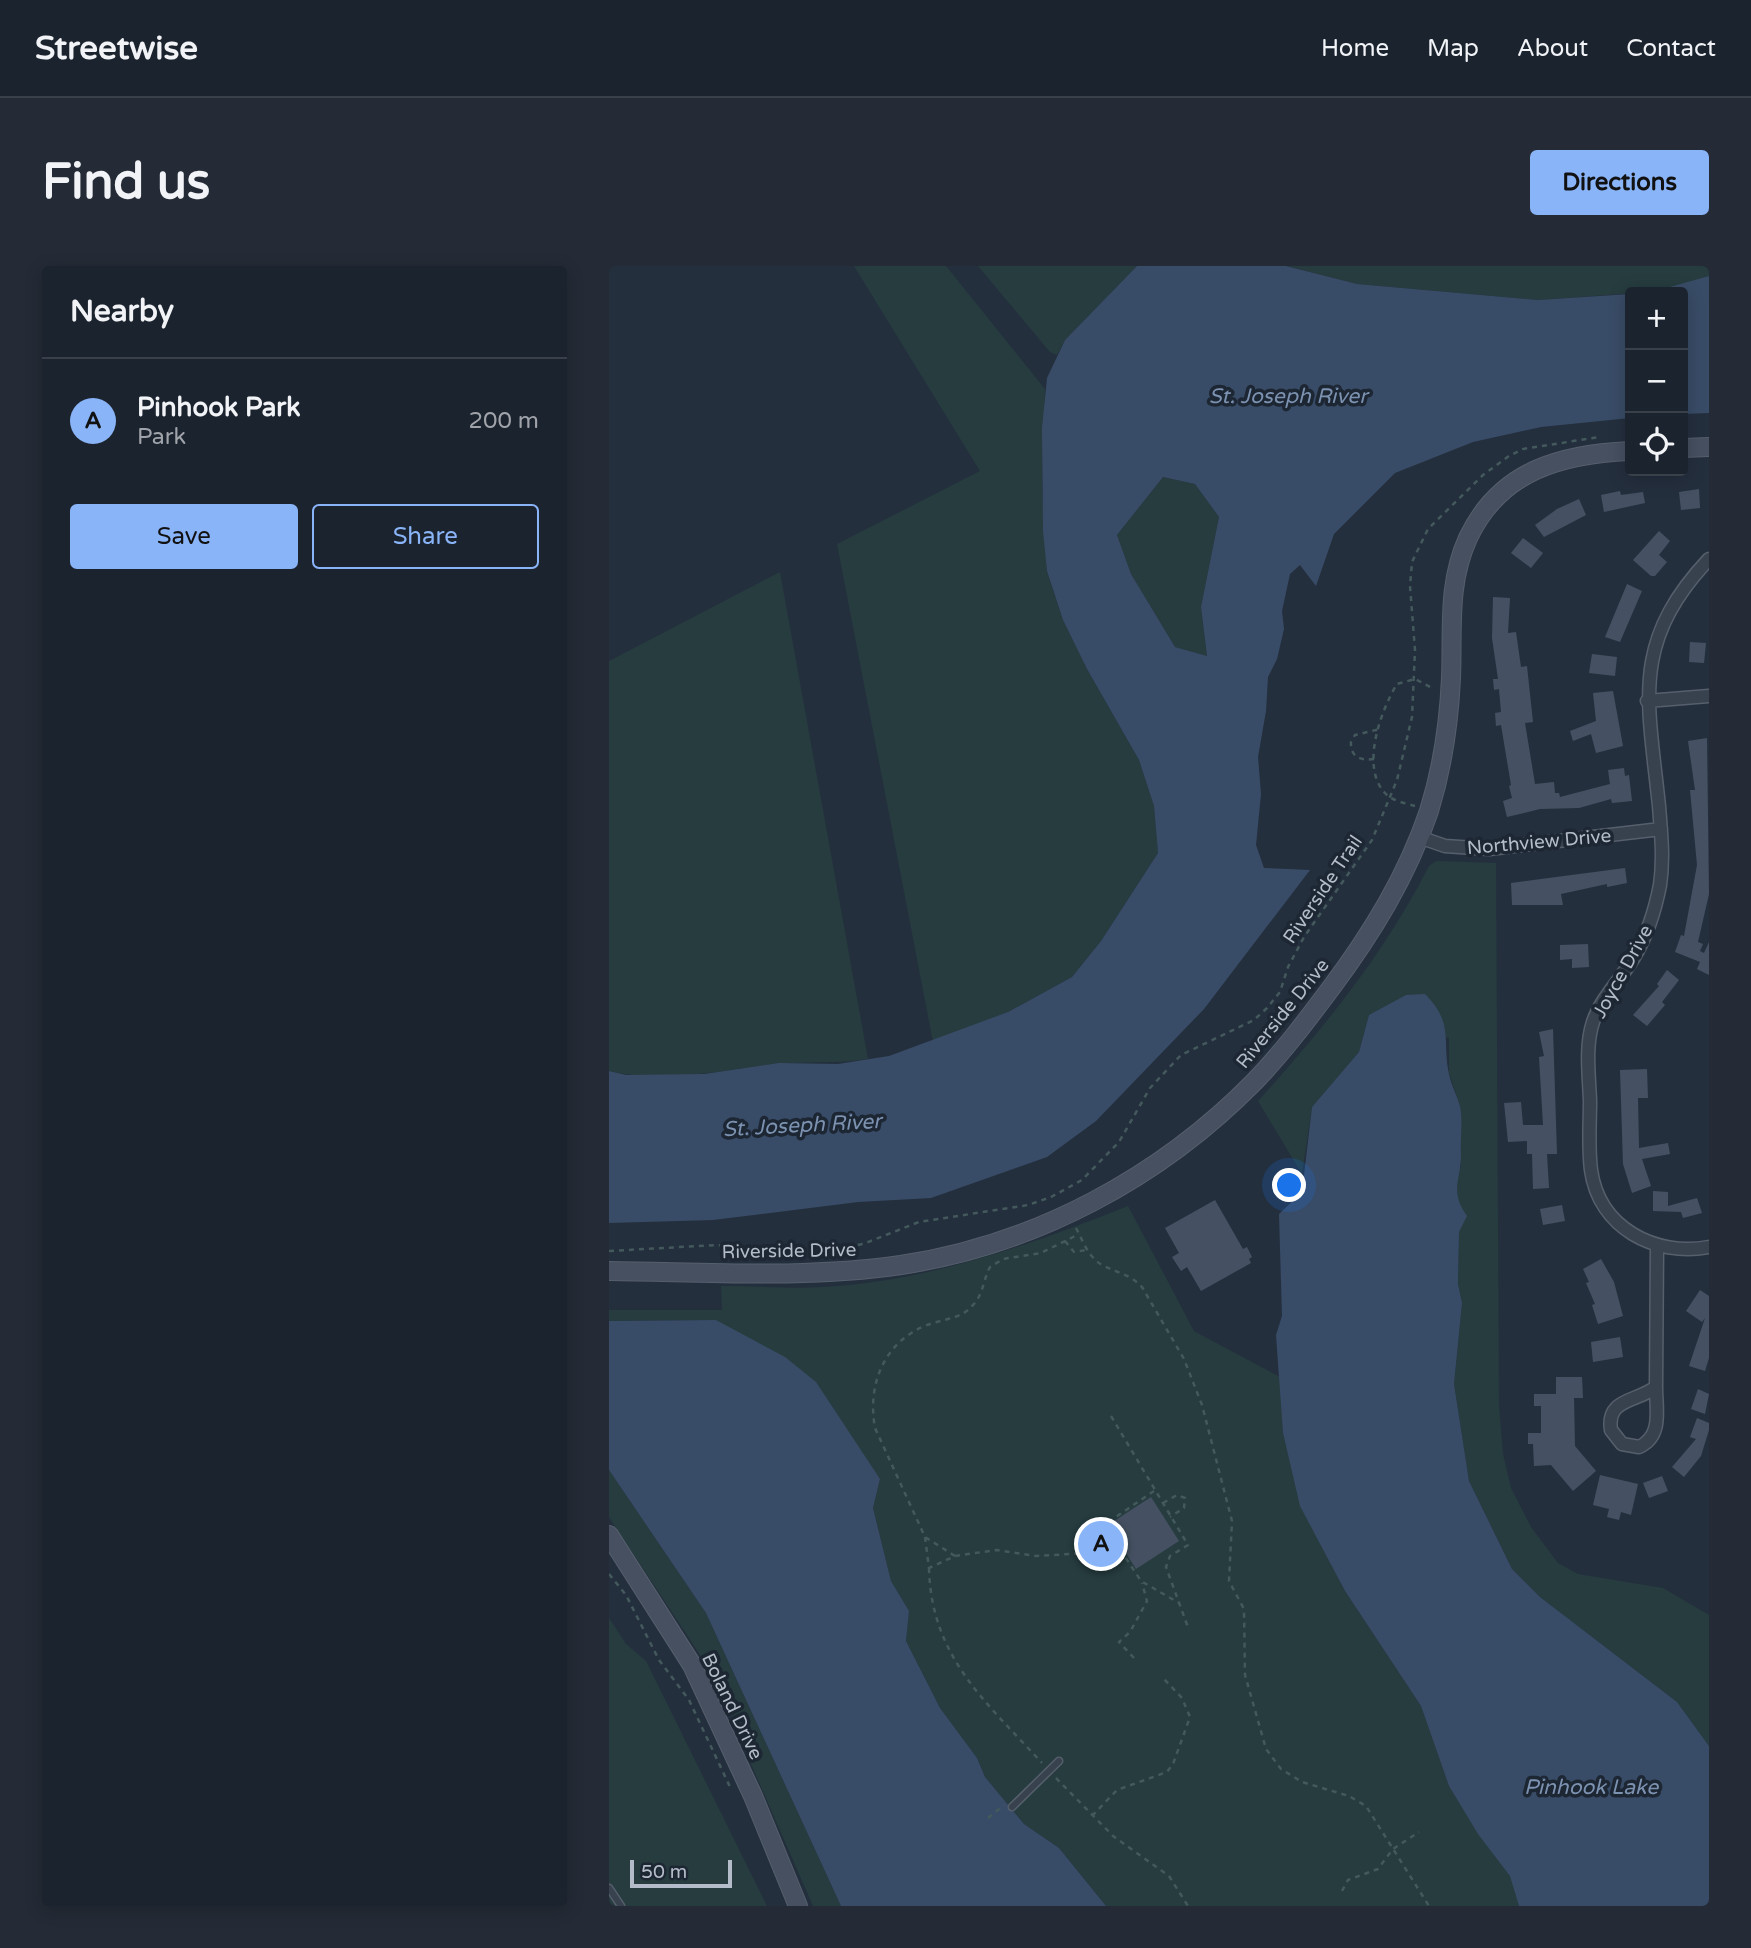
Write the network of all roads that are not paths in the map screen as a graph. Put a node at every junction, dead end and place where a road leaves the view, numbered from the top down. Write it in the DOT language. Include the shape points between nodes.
graph roads {
  1 [pos="1709,447"];
  2 [pos="1688,448"];
  3 [pos="1625,451"];
  4 [pos="1709,559"];
  5 [pos="1709,696"];
  6 [pos="1647,701"];
  7 [pos="1661,829"];
  8 [pos="1419,837"];
  9 [pos="1657,1246"];
  10 [pos="1709,1247"];
  11 [pos="609,1271"];
  12 [pos="1656,1387"];
  13 [pos="609,1535"];
  14 [pos="1059,1761"];
  15 [pos="1012,1807"];
  16 [pos="609,1888"];
  17 [pos="621,1906"];
  18 [pos="798,1906"];
  1 -- 2 [label="street"];
  3 -- 8 [label="street, Riverside Drive" via="1585,453 1541,467 1497,498 1470,534 1451,603 1451,676 1439,776"];
  4 -- 6 [label="street, Joyce Drive" via="1680,592 1656,639"];
  5 -- 6 [label="street"];
  6 -- 7 [label="street, Joyce Drive"];
  7 -- 8 [label="street, Northview Drive" via="1489,849 1445,846"];
  7 -- 9 [label="street, Joyce Drive" via="1660,883 1651,922 1593,1022 1589,1050 1595,1186 1623,1227"];
  8 -- 11 [label="street, Riverside Drive" via="1397,888 1356,955 1294,1037 1255,1081 1187,1141 1105,1197 963,1251 905,1265 845,1272"];
  9 -- 10 [label="street" via="1674,1250"];
  9 -- 12 [label="street"];
  12 -- 12 [label="street" via="1619,1404 1611,1413 1611,1430 1622,1444 1639,1447 1653,1436 1657,1429"];
  13 -- 18 [label="street, Boland Drive" via="692,1665"];
  14 -- 15 [label="lane"];
  16 -- 17 [label="lane"];
}
